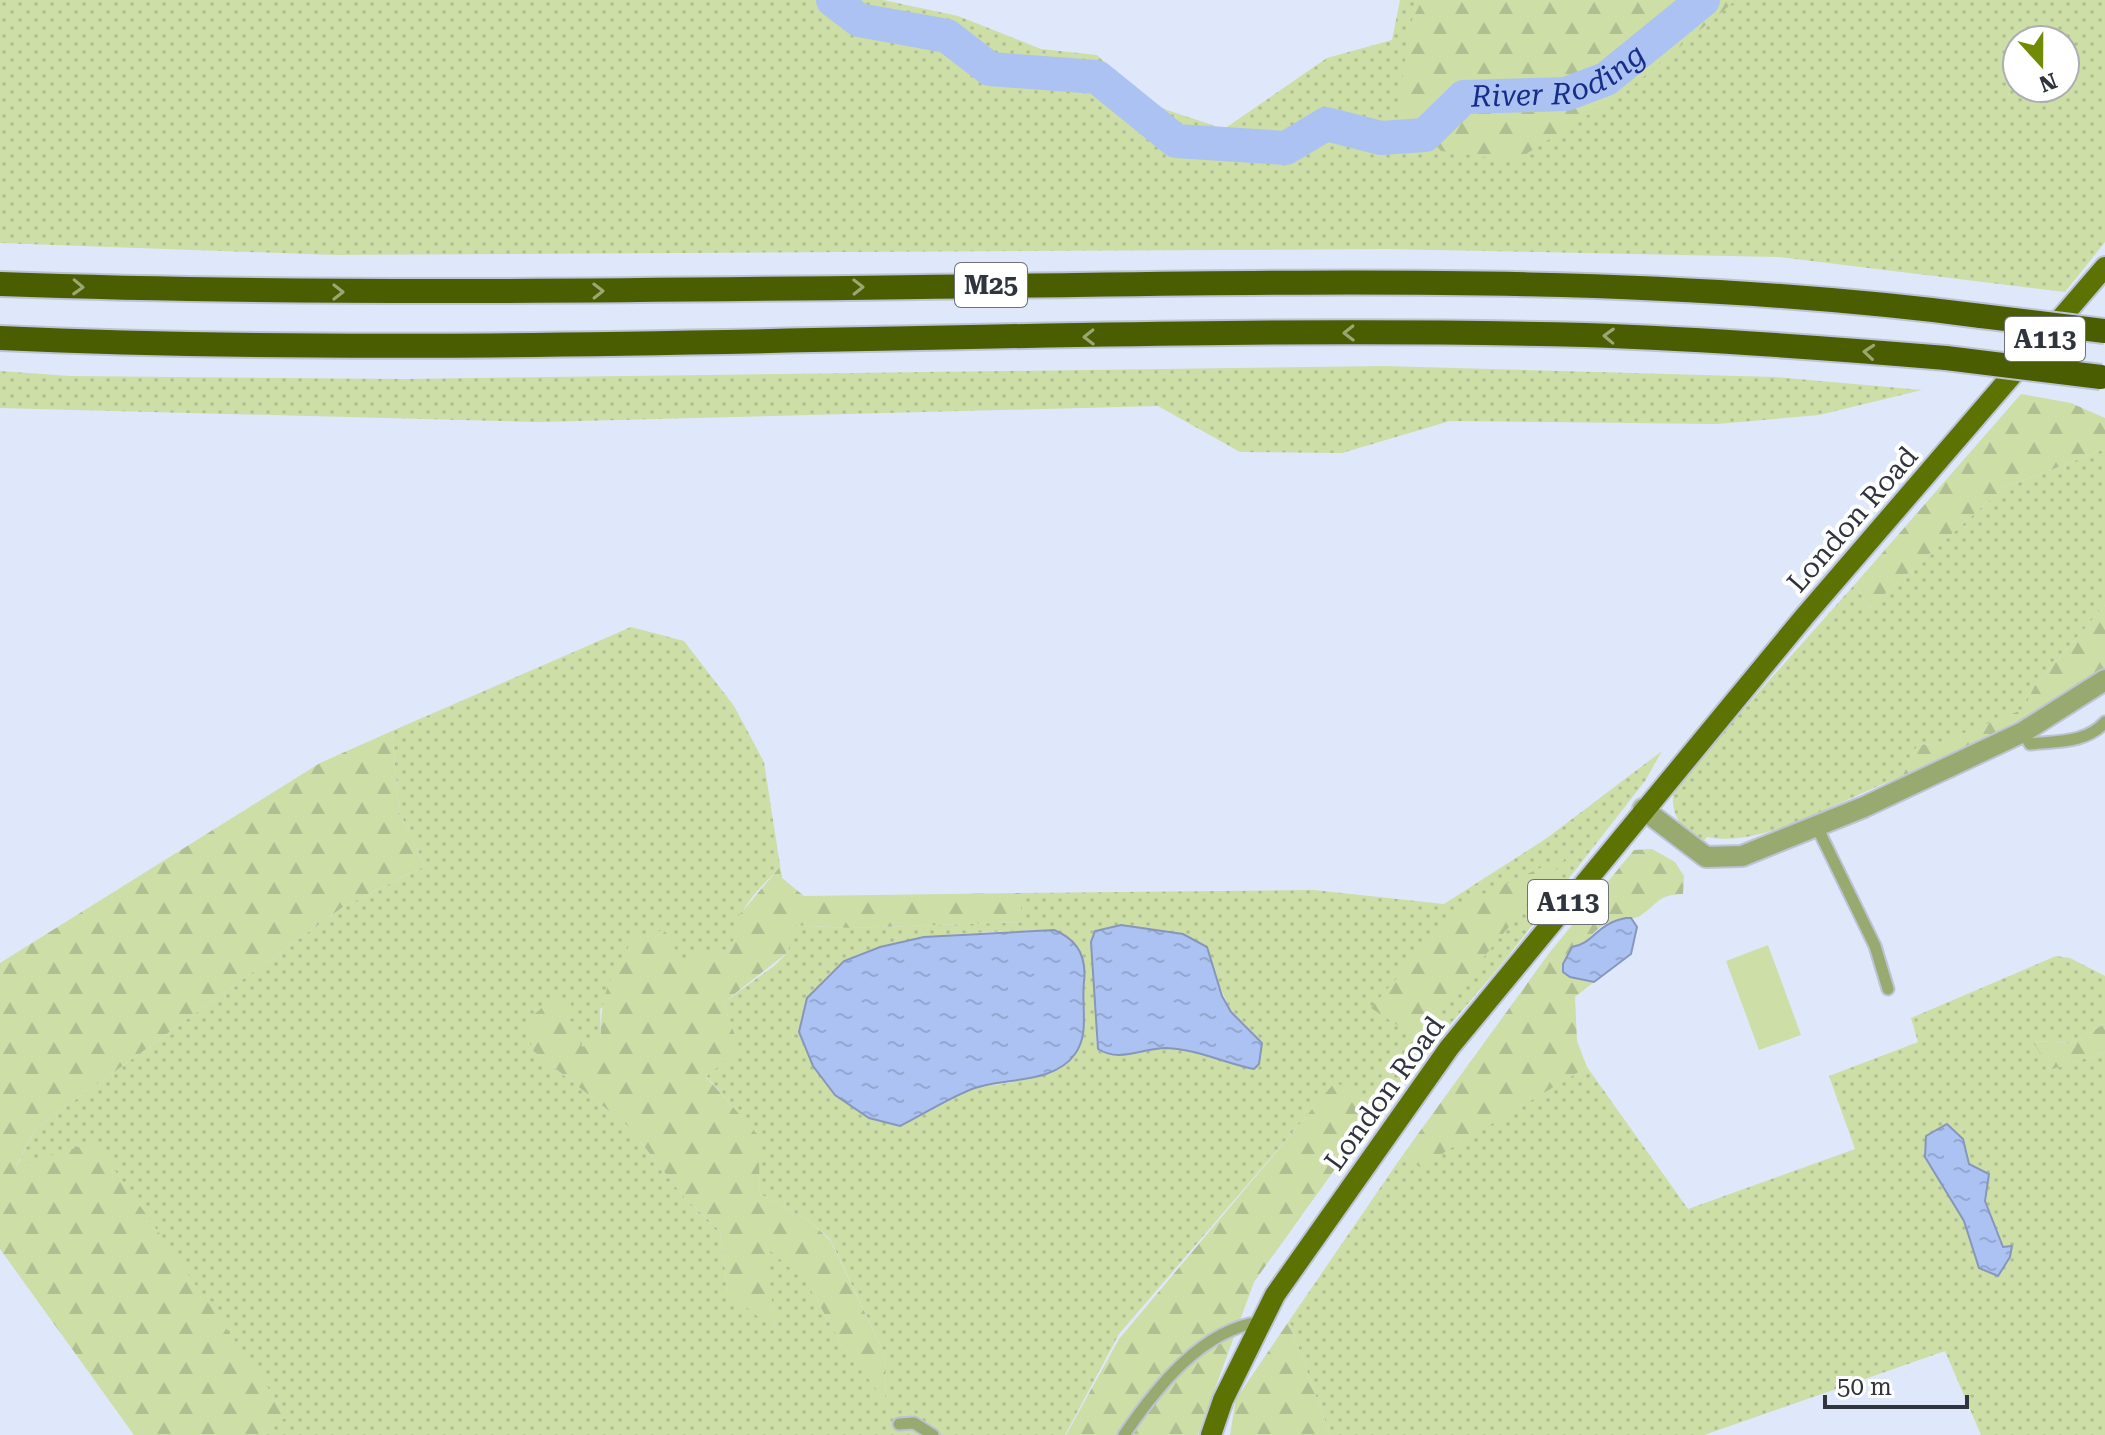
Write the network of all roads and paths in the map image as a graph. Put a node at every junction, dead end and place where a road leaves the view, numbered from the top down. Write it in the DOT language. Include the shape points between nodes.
graph roads {
  1 [pos="2105,267"];
  2 [pos="0,284"];
  3 [pos="2105,331"];
  4 [pos="0,338"];
  5 [pos="2103,378"];
  6 [pos="2105,680"];
  7 [pos="2105,722"];
  8 [pos="2023,732"];
  9 [pos="1643,809"];
  10 [pos="1817,827"];
  11 [pos="1888,989"];
  12 [pos="1262,1322"];
  13 [pos="899,1424"];
  14 [pos="933,1435"];
  15 [pos="1124,1435"];
  16 [pos="1211,1435"];
  1 -- 9 [label="main road, London Road / A113"];
  2 -- 3 [label="highway, M25, one-way, bridge" via="431,293 1487,282 1803,296"];
  5 -- 4 [label="highway, M25, one-way, bridge" via="1946,358 1682,339 1486,333 418,346"];
  6 -- 8 [label="street"];
  7 -- 8 [label="lane" via="2097,732 2063,741 2030,744"];
  8 -- 10 [label="street"];
  9 -- 10 [label="street" via="1706,857 1724,859"];
  9 -- 12 [label="main road, London Road / A113" via="1449,1048 1275,1295"];
  10 -- 11 [label="lane" via="1875,946"];
  12 -- 15 [label="lane" via="1207,1343"];
  12 -- 16 [label="main road, London Road / A113"];
  13 -- 14 [label="lane" via="914,1423"];
}
